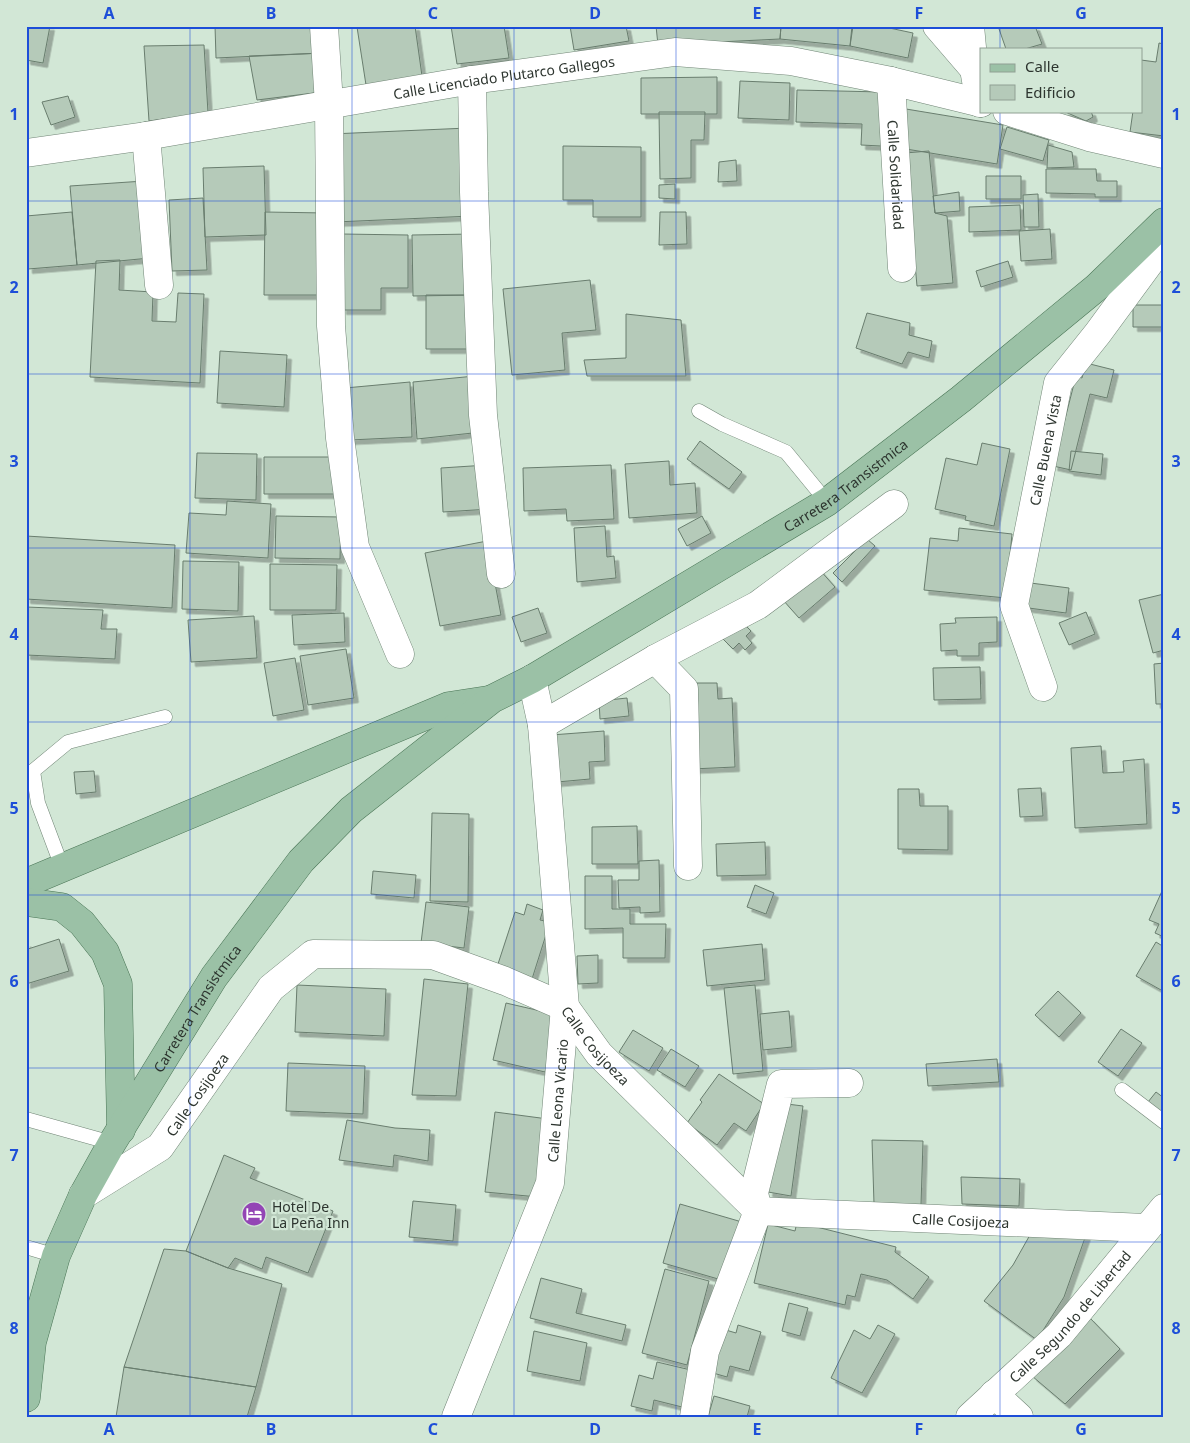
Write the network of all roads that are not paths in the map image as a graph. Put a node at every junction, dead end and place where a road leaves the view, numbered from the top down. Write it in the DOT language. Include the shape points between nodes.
graph roads {
  1 [pos="324,26"];
  2 [pos="937,26"];
  3 [pos="970,26"];
  4 [pos="974,69"];
  5 [pos="472,80"];
  6 [pos="891,80"];
  7 [pos="980,103"];
  8 [pos="329,104"];
  9 [pos="1010,112"];
  10 [pos="146,136"];
  11 [pos="26,153"];
  12 [pos="1164,154"];
  13 [pos="1162,233"];
  14 [pos="902,268"];
  15 [pos="158,285"];
  16 [pos="700,411"];
  17 [pos="827,502"];
  18 [pos="894,504"];
  19 [pos="501,574"];
  20 [pos="400,654"];
  21 [pos="655,659"];
  22 [pos="532,678"];
  23 [pos="1043,687"];
  24 [pos="492,699"];
  25 [pos="165,717"];
  26 [pos="542,725"];
  27 [pos="688,866"];
  28 [pos="62,868"];
  29 [pos="26,884"];
  30 [pos="26,902"];
  31 [pos="565,1007"];
  32 [pos="849,1082"];
  33 [pos="1122,1090"];
  34 [pos="26,1119"];
  35 [pos="1164,1122"];
  36 [pos="116,1136"];
  37 [pos="83,1195"];
  38 [pos="1164,1208"];
  39 [pos="758,1211"];
  40 [pos="1145,1228"];
  41 [pos="26,1247"];
  42 [pos="56,1256"];
  43 [pos="994,1394"];
  44 [pos="26,1398"];
  45 [pos="456,1417"];
  46 [pos="694,1417"];
  47 [pos="970,1417"];
  48 [pos="1019,1417"];
  1 -- 8 [label="street"];
  2 -- 4 [label="street"];
  3 -- 4 [label="street"];
  4 -- 7 [label="street"];
  5 -- 6 [label="street, Calle Licenciado Plutarco Gallegos" via="675,52 790,61"];
  5 -- 8 [label="street, Calle Licenciado Plutarco Gallegos"];
  5 -- 19 [label="street" via="483,415"];
  6 -- 7 [label="street, Calle Licenciado Plutarco Gallegos"];
  6 -- 14 [label="street, Calle Solidaridad"];
  8 -- 10 [label="street, Calle Licenciado Plutarco Gallegos"];
  8 -- 20 [label="street" via="331,326 342,448 355,547"];
  9 -- 12 [label="street" via="1089,138"];
  10 -- 11 [label="street, Calle Licenciado Plutarco Gallegos"];
  10 -- 15 [label="street"];
  13 -- 17 [label="main road, Carretera Transistmica" via="961,399"];
  13 -- 23 [label="street, Calle Buena Vista" via="1098,333 1058,382 1014,605"];
  16 -- 17 [label="lane" via="786,452"];
  17 -- 22 [label="main road, Carretera Transistmica"];
  18 -- 21 [label="street" via="758,605"];
  21 -- 26 [label="street"];
  21 -- 27 [label="street" via="684,689"];
  22 -- 24 [label="main road, Carretera Transistmica"];
  22 -- 26 [label="street, Calle Leona Vicario"];
  24 -- 28 [label="main road, Carretera Transistmica" via="450,706"];
  24 -- 36 [label="main road, Carretera Transistmica" via="351,810 301,861 214,977"];
  25 -- 28 [label="lane" via="68,742 33,771 38,803"];
  26 -- 31 [label="street, Calle Leona Vicario"];
  28 -- 29 [label="main road, Carretera Transistmica"];
  30 -- 36 [label="main road" via="62,907 82,923 105,952 118,984"];
  31 -- 37 [label="street, Calle Cosijoeza" via="434,955 313,954 271,988 160,1147"];
  31 -- 39 [label="street, Calle Cosijoeza" via="599,1054"];
  31 -- 45 [label="street, Calle Leona Vicario" via="550,1182"];
  32 -- 39 [label="street" via="781,1084 754,1193"];
  33 -- 35 [label="lane"];
  34 -- 36 [label="lane"];
  36 -- 37 [label="main road, Carretera Transistmica"];
  37 -- 42 [label="main road, Carretera Transistmica"];
  38 -- 40 [label="street, Calle Segundo de Libertad"];
  39 -- 40 [label="street, Calle Cosijoeza"];
  39 -- 46 [label="street" via="705,1351"];
  40 -- 43 [label="street, Calle Segundo de Libertad" via="1059,1335"];
  41 -- 42 [label="lane"];
  42 -- 44 [label="main road, Carretera Transistmica" via="32,1342"];
  43 -- 47 [label="street, Calle Segundo de Libertad"];
  43 -- 48 [label="street"];
}
